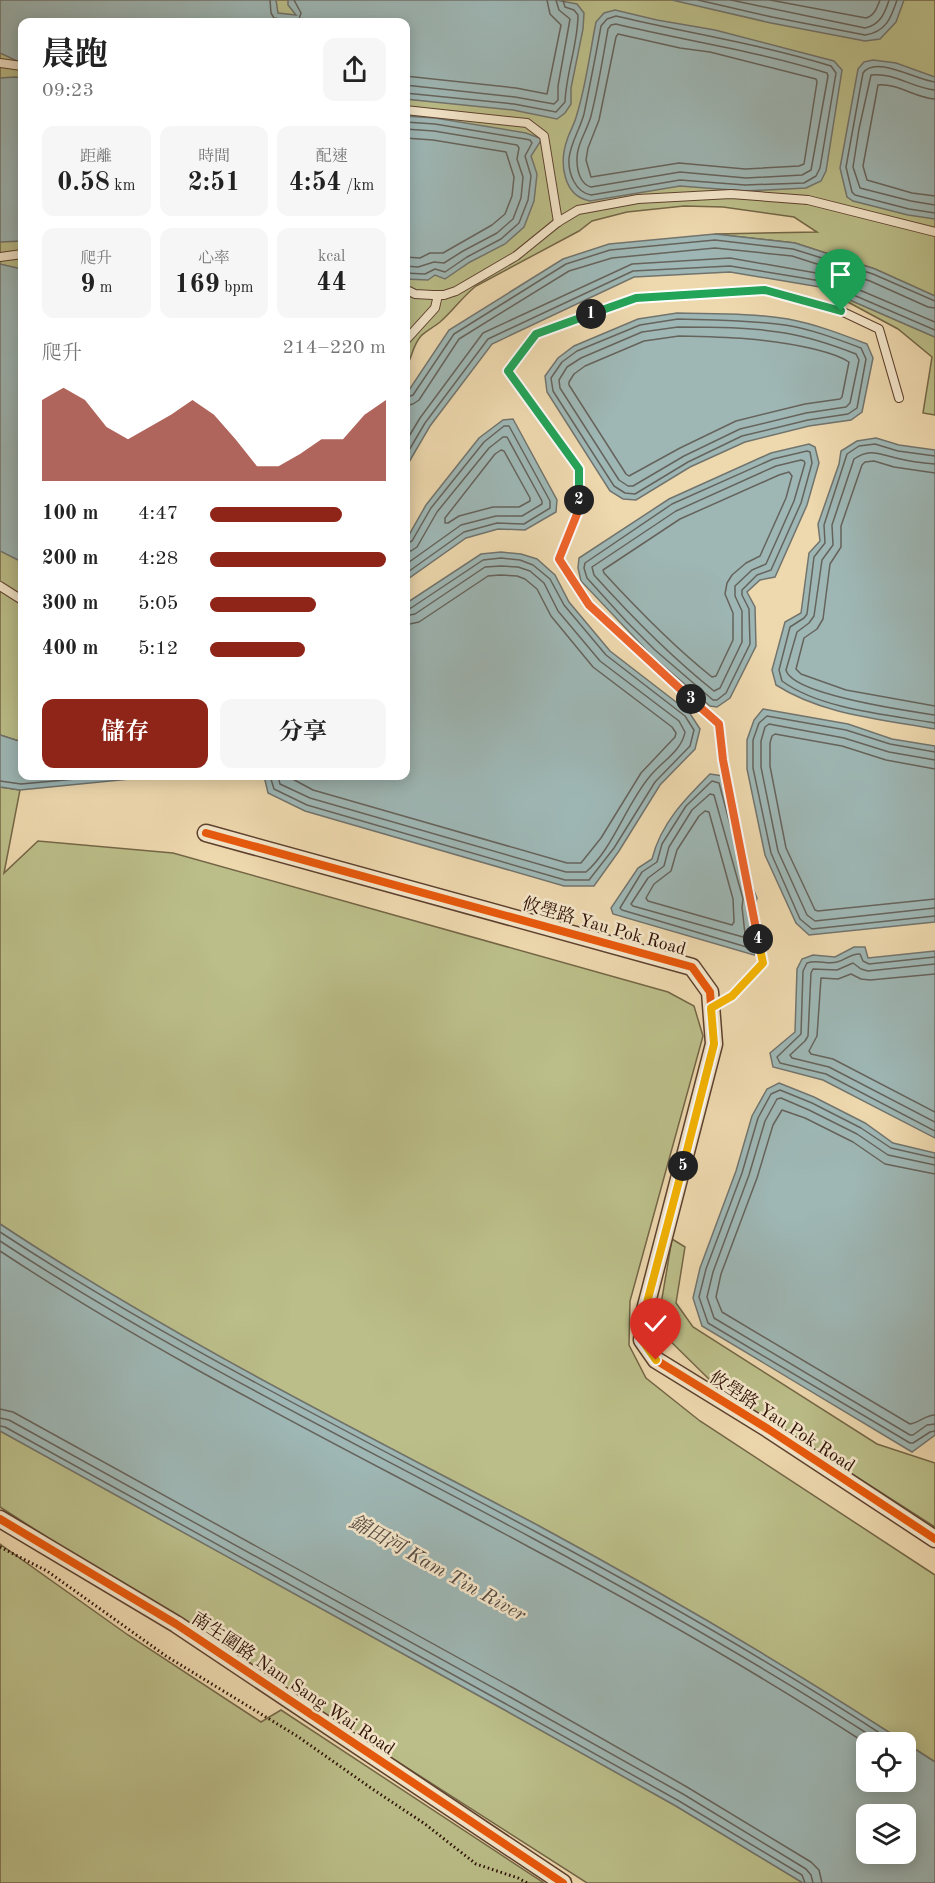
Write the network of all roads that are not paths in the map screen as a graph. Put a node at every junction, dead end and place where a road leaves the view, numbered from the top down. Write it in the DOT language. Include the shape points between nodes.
graph roads {
  1 [pos="0,63"];
  2 [pos="18,65"];
  3 [pos="410,111"];
  4 [pos="558,222"];
  5 [pos="935,232"];
  6 [pos="18,255"];
  7 [pos="0,257"];
  8 [pos="410,291"];
  9 [pos="438,295"];
  10 [pos="410,336"];
  11 [pos="898,398"];
  12 [pos="0,586"];
  13 [pos="18,597"];
  14 [pos="207,833"];
  15 [pos="711,1008"];
  16 [pos="0,1519"];
  17 [pos="935,1539"];
  18 [pos="563,1883"];
  1 -- 2 [label="lane"];
  3 -- 4 [label="lane" via="527,123 544,136"];
  4 -- 5 [label="lane" via="578,210 638,199 730,194 808,200"];
  4 -- 9 [label="lane" via="516,256 456,291"];
  6 -- 7 [label="lane"];
  8 -- 9 [label="lane"];
  9 -- 10 [label="lane" via="435,308"];
  11 -- 15 [label="lane" via="879,329 841,311 765,290 636,298 536,334 508,371 579,469 579,509 559,559 589,605 719,724 763,963 732,996"];
  12 -- 13 [label="lane"];
  14 -- 15 [label="street, 攸壆路 Yau Pok Road" via="692,967 710,992"];
  15 -- 17 [label="street, 攸壆路 Yau Pok Road" via="714,1044 645,1310 642,1340 656,1360"];
  16 -- 18 [label="street, 南生圍路 Nam Sang Wai Road" via="176,1624"];
}
